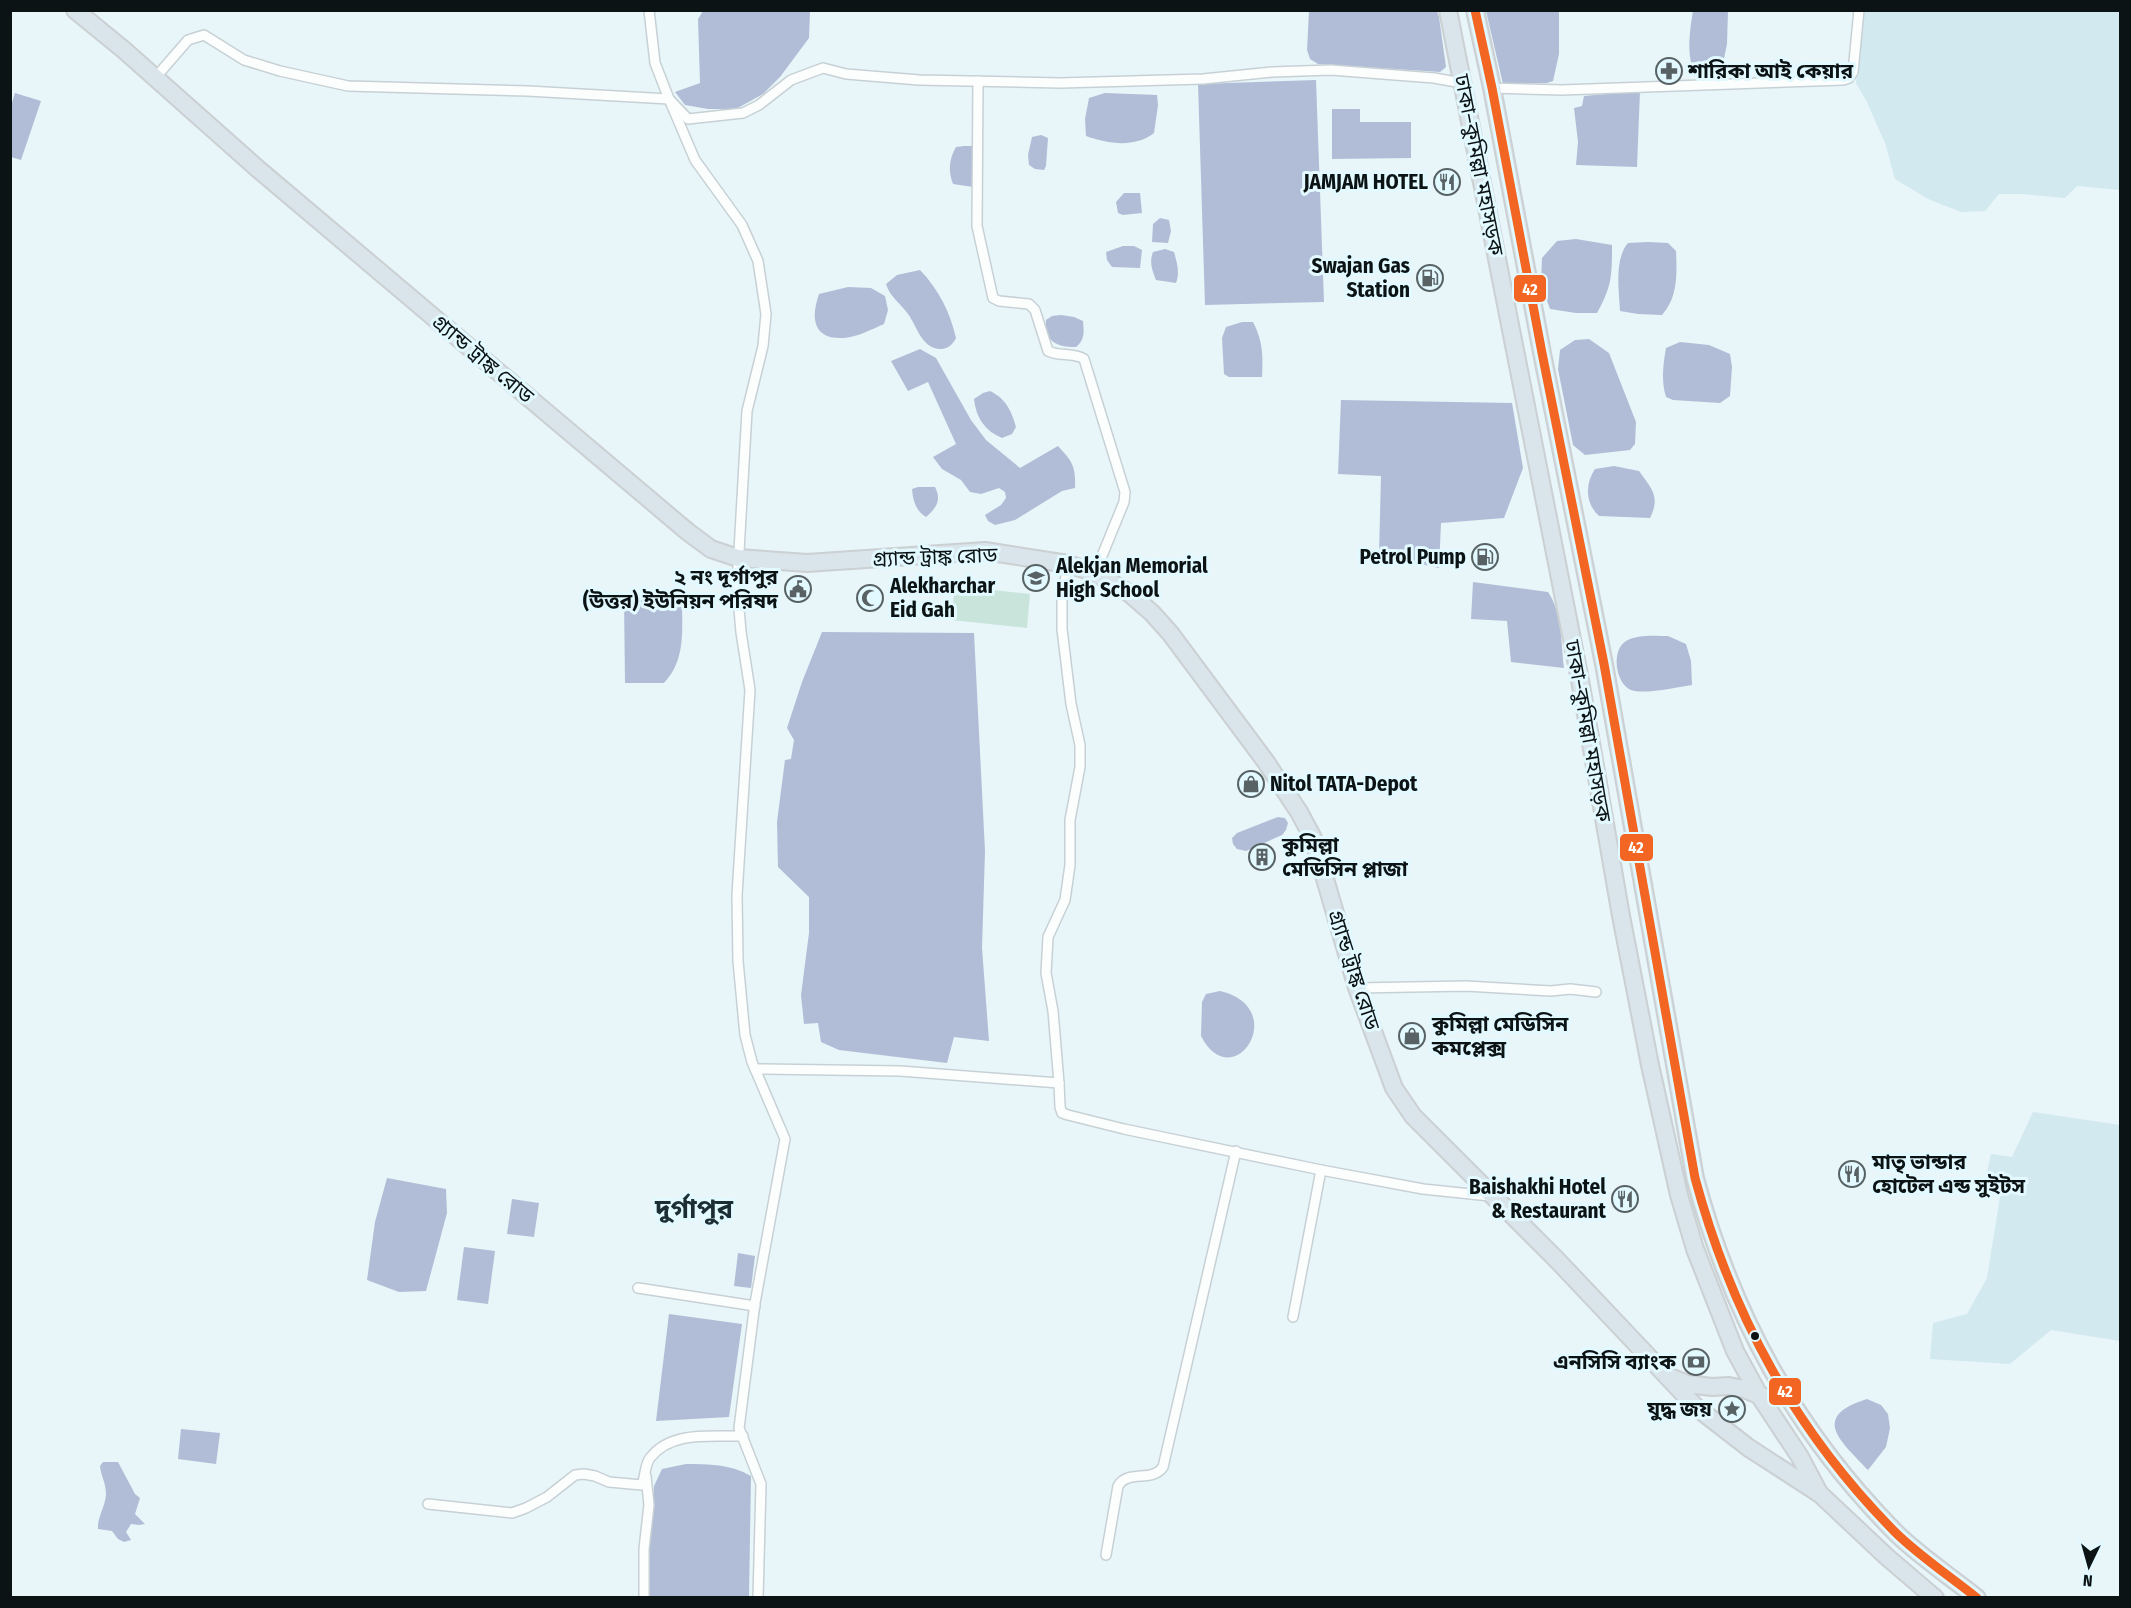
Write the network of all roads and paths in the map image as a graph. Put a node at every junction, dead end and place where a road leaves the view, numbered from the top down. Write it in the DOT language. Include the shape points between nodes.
graph roads {
  1 [pos="75,10"];
  2 [pos="649,10"];
  3 [pos="1448,10"];
  4 [pos="1475,10"];
  5 [pos="1859,10"];
  6 [pos="155,78"];
  7 [pos="978,81"];
  8 [pos="1462,83"];
  9 [pos="1492,88"];
  10 [pos="669,99"];
  11 [pos="738,558"];
  12 [pos="1068,564"];
  13 [pos="1095,573"];
  14 [pos="1357,988"];
  15 [pos="1596,992"];
  16 [pos="755,1069"];
  17 [pos="1059,1083"];
  18 [pos="1236,1151"];
  19 [pos="1321,1170"];
  20 [pos="1492,1196"];
  21 [pos="638,1288"];
  22 [pos="755,1306"];
  23 [pos="1293,1317"];
  24 [pos="1664,1374"];
  25 [pos="1702,1387"];
  26 [pos="1759,1395"];
  27 [pos="1786,1396"];
  28 [pos="1692,1403"];
  29 [pos="1808,1430"];
  30 [pos="743,1436"];
  31 [pos="1790,1441"];
  32 [pos="646,1473"];
  33 [pos="1820,1494"];
  34 [pos="428,1504"];
  35 [pos="1106,1555"];
  36 [pos="644,1598"];
  37 [pos="758,1598"];
  38 [pos="1935,1598"];
  39 [pos="1977,1598"];
  1 -- 6 [label="highway, গ্র্যান্ড ট্রাঙ্ক রোড"];
  2 -- 10 [label="street" via="655,63"];
  3 -- 8 [label="highway, ঢাকা–কুমিল্লা মহাসড়ক"];
  4 -- 9 [label="highway"];
  5 -- 9 [label="street" via="1854,72 1843,80 1562,90"];
  6 -- 10 [label="street" via="188,40 204,35 244,60 348,86"];
  6 -- 11 [label="highway, গ্র্যান্ড ট্রাঙ্ক রোড" via="688,532 711,549"];
  7 -- 8 [label="street" via="1116,83 1331,70"];
  7 -- 10 [label="street" via="846,74 823,68 791,80 743,113 688,118"];
  7 -- 13 [label="street" via="977,226 993,298 1029,304 1035,310 1048,351 1084,359 1125,492"];
  8 -- 26 [label="highway, ঢাকা–কুমিল্লা মহাসড়ক" via="1673,1169 1695,1249 1719,1315"];
  9 -- 27 [label="highway" via="1604,664 1695,1178 1709,1230 1737,1299"];
  10 -- 11 [label="street" via="695,160 742,225 758,261 766,314 763,346 747,411"];
  11 -- 12 [label="highway, গ্র্যান্ড ট্রাঙ্ক রোড" via="807,562 985,551"];
  11 -- 16 [label="street" via="741,632 750,690 737,895 738,961 745,1035"];
  12 -- 13 [label="highway, গ্র্যান্ড ট্রাঙ্ক রোড"];
  12 -- 17 [label="street" via="1062,629 1080,767 1070,820 1065,900 1048,937 1046,973"];
  13 -- 14 [label="highway, গ্র্যান্ড ট্রাঙ্ক রোড" via="1130,593 1170,633 1299,812 1313,838"];
  14 -- 15 [label="street" via="1466,986"];
  14 -- 20 [label="highway, গ্র্যান্ড ট্রাঙ্ক রোড" via="1394,1088 1432,1138"];
  16 -- 17 [label="street" via="900,1071"];
  16 -- 22 [label="street" via="785,1139"];
  17 -- 18 [label="street" via="1062,1113"];
  18 -- 19 [label="street"];
  18 -- 35 [label="street" via="1163,1467 1153,1475 1121,1480"];
  19 -- 20 [label="street" via="1423,1189"];
  19 -- 23 [label="street"];
  20 -- 24 [label="highway, গ্র্যান্ড ট্রাঙ্ক রোড"];
  21 -- 22 [label="street"];
  22 -- 30 [label="street" via="739,1428"];
  24 -- 25 [label="highway, গ্র্যান্ড ট্রাঙ্ক রোড"];
  24 -- 28 [label="highway, গ্র্যান্ড ট্রাঙ্ক রোড"];
  25 -- 26 [label="highway, গ্র্যান্ড ট্রাঙ্ক রোড" via="1729,1386"];
  25 -- 28 [label="highway"];
  26 -- 27 [label="highway, গ্র্যান্ড ট্রাঙ্ক রোড"];
  26 -- 31 [label="highway, ঢাকা–কুমিল্লা মহাসড়ক"];
  27 -- 29 [label="highway"];
  28 -- 33 [label="highway, গ্র্যান্ড ট্রাঙ্ক রোড" via="1742,1443"];
  29 -- 31 [label="highway"];
  29 -- 39 [label="highway" via="1853,1488 1897,1534"];
  30 -- 32 [label="street" via="682,1438 665,1444 648,1459"];
  30 -- 37 [label="street" via="761,1484"];
  31 -- 33 [label="highway, ঢাকা–কুমিল্লা মহাসড়ক"];
  32 -- 34 [label="street" via="642,1485 575,1475 547,1497 512,1513"];
  32 -- 36 [label="street" via="649,1505"];
  33 -- 38 [label="highway, গ্র্যান্ড ট্রাঙ্ক রোড"];
}
